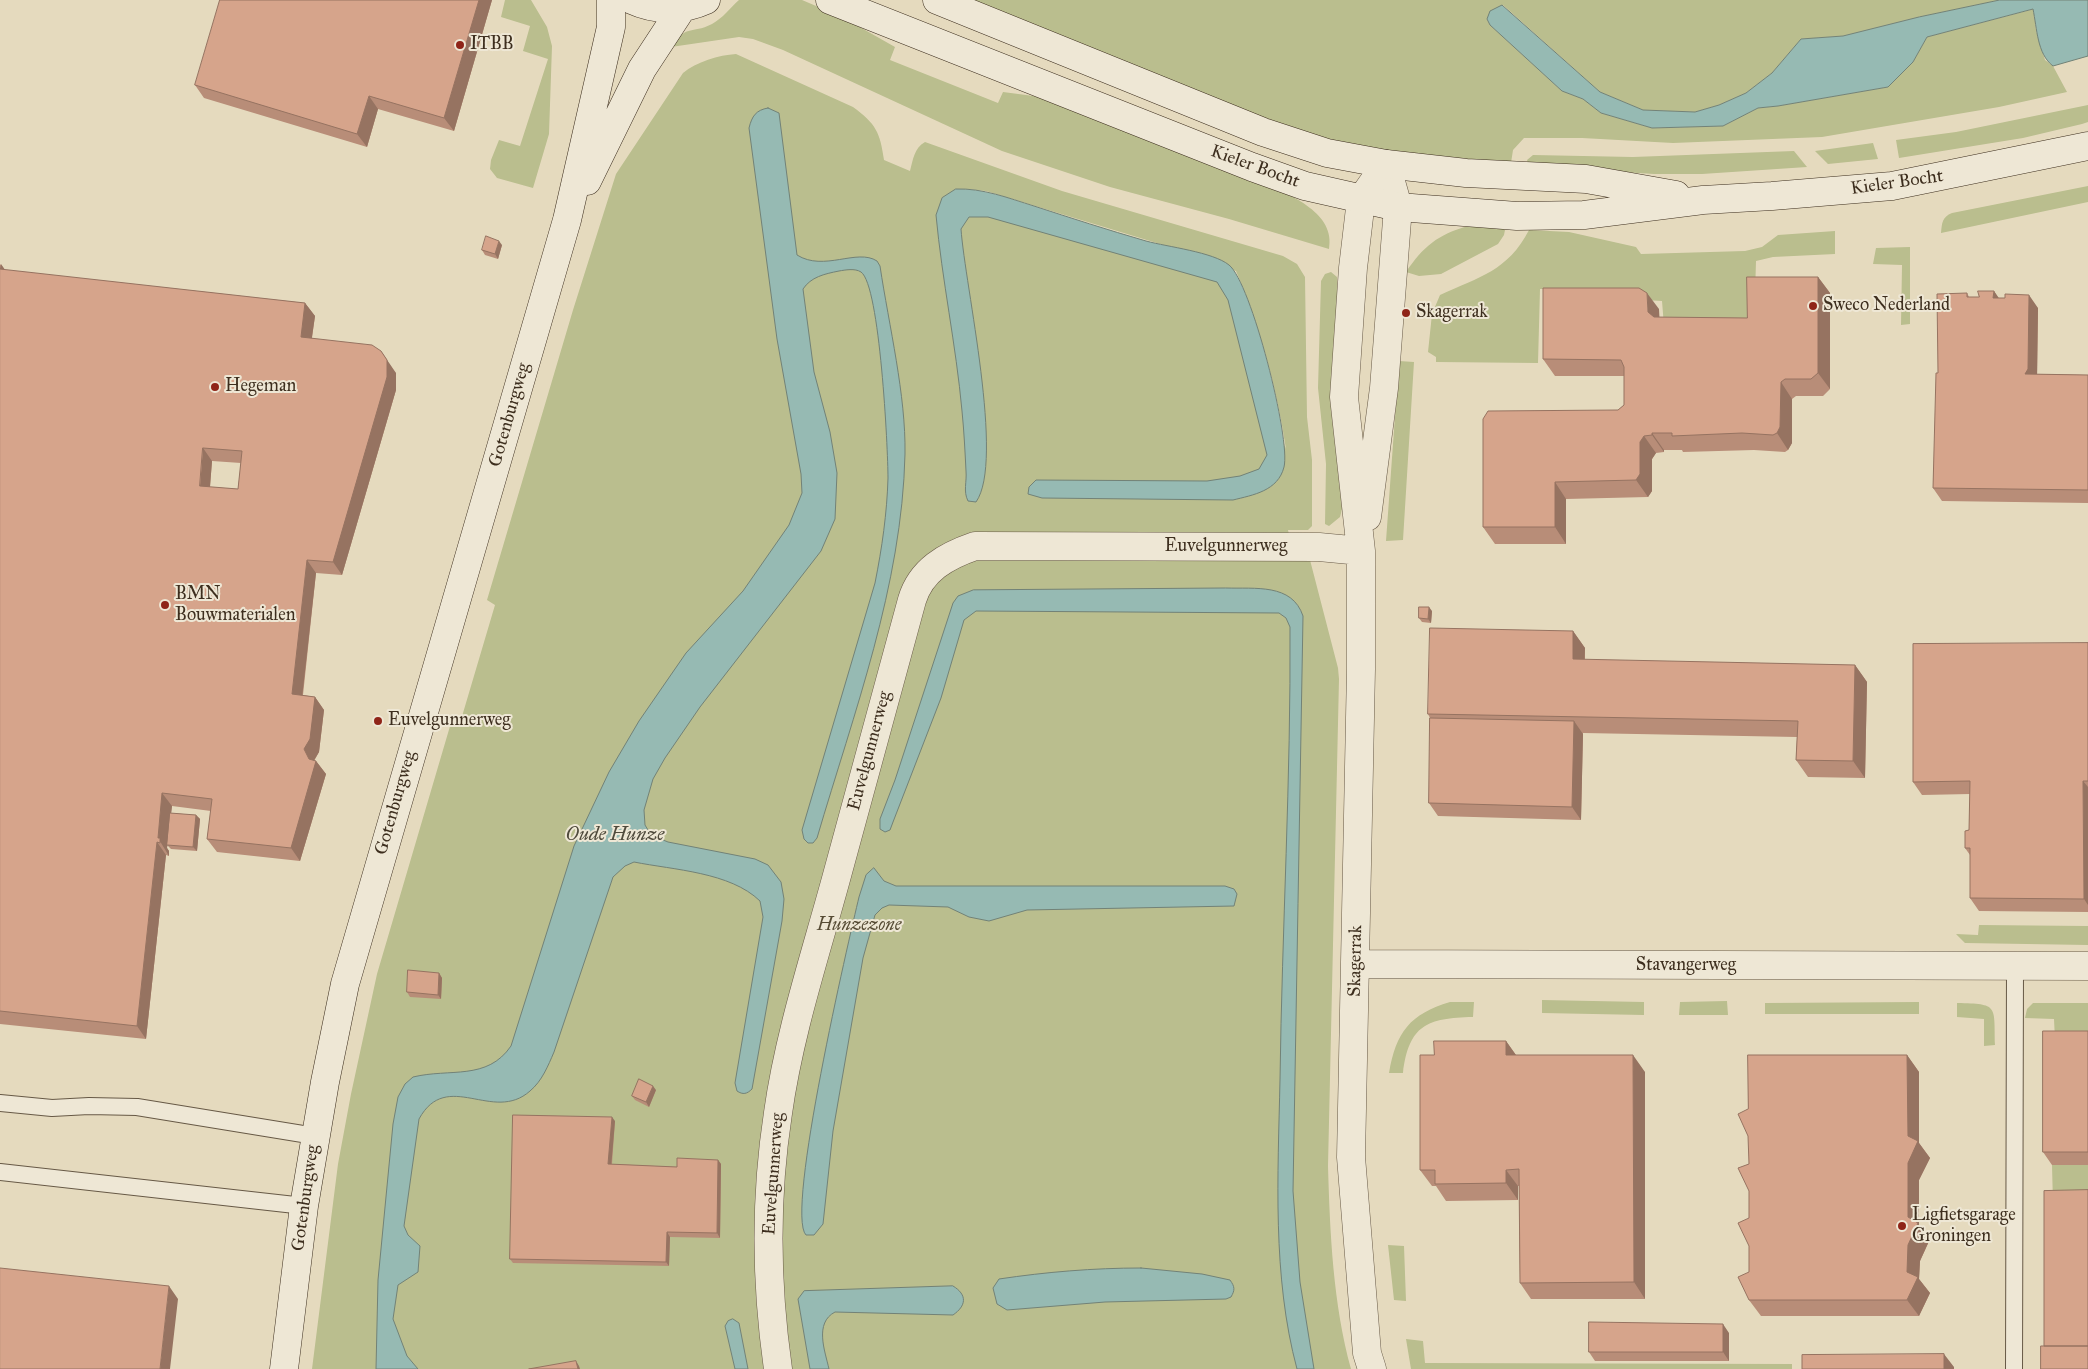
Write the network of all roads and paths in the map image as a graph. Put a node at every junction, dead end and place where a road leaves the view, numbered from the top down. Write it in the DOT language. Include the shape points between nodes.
graph roads {
  1 [pos="611,0"];
  2 [pos="632,0"];
  3 [pos="830,0"];
  4 [pos="938,0"];
  5 [pos="694,4"];
  6 [pos="2088,146"];
  7 [pos="1386,164"];
  8 [pos="1362,200"];
  9 [pos="1703,200"];
  10 [pos="1398,207"];
  11 [pos="567,220"];
  12 [pos="1361,551"];
  13 [pos="1356,964"];
  14 [pos="2015,966"];
  15 [pos="2088,966"];
  16 [pos="0,1104"];
  17 [pos="315,1136"];
  18 [pos="0,1172"];
  19 [pos="304,1206"];
  20 [pos="284,1369"];
  21 [pos="778,1369"];
  22 [pos="1372,1369"];
  23 [pos="2014,1369"];
  1 -- 11 [label="street, Gotenburgweg" via="611,27"];
  2 -- 5 [label="street" via="662,8"];
  3 -- 8 [label="street, Kieler Bocht" via="1252,167 1305,186"];
  4 -- 7 [label="street, Kieler Bocht" via="1263,132 1328,153"];
  5 -- 11 [label="street, Gotenburgweg" via="642,69"];
  6 -- 9 [label="street, Kieler Bocht" via="1892,186"];
  7 -- 8 [label="street, Skagerrak"];
  7 -- 9 [label="street, Kieler Bocht" via="1466,173 1586,179"];
  7 -- 10 [label="street, Skagerrak"];
  8 -- 10 [label="street, Kieler Bocht"];
  8 -- 12 [label="street, Skagerrak" via="1353,268 1344,397"];
  9 -- 10 [label="street, Kieler Bocht" via="1584,215 1517,216"];
  10 -- 12 [label="street, Skagerrak" via="1383,398"];
  11 -- 17 [label="street, Gotenburgweg" via="363,918 345,984"];
  12 -- 13 [label="street, Skagerrak"];
  12 -- 21 [label="street, Euvelgunnerweg" via="1319,547 975,546 942,560 918,584 808,982 778,1111 772,1164 769,1273"];
  13 -- 14 [label="street, Stavangerweg"];
  13 -- 22 [label="street, Skagerrak" via="1351,1157 1367,1353"];
  14 -- 15 [label="street, Stavangerweg"];
  14 -- 23 [label="lane"];
  16 -- 17 [label="lane" via="52,1108 137,1107"];
  17 -- 19 [label="street, Gotenburgweg"];
  18 -- 19 [label="lane"];
  19 -- 20 [label="street, Gotenburgweg"];
}
